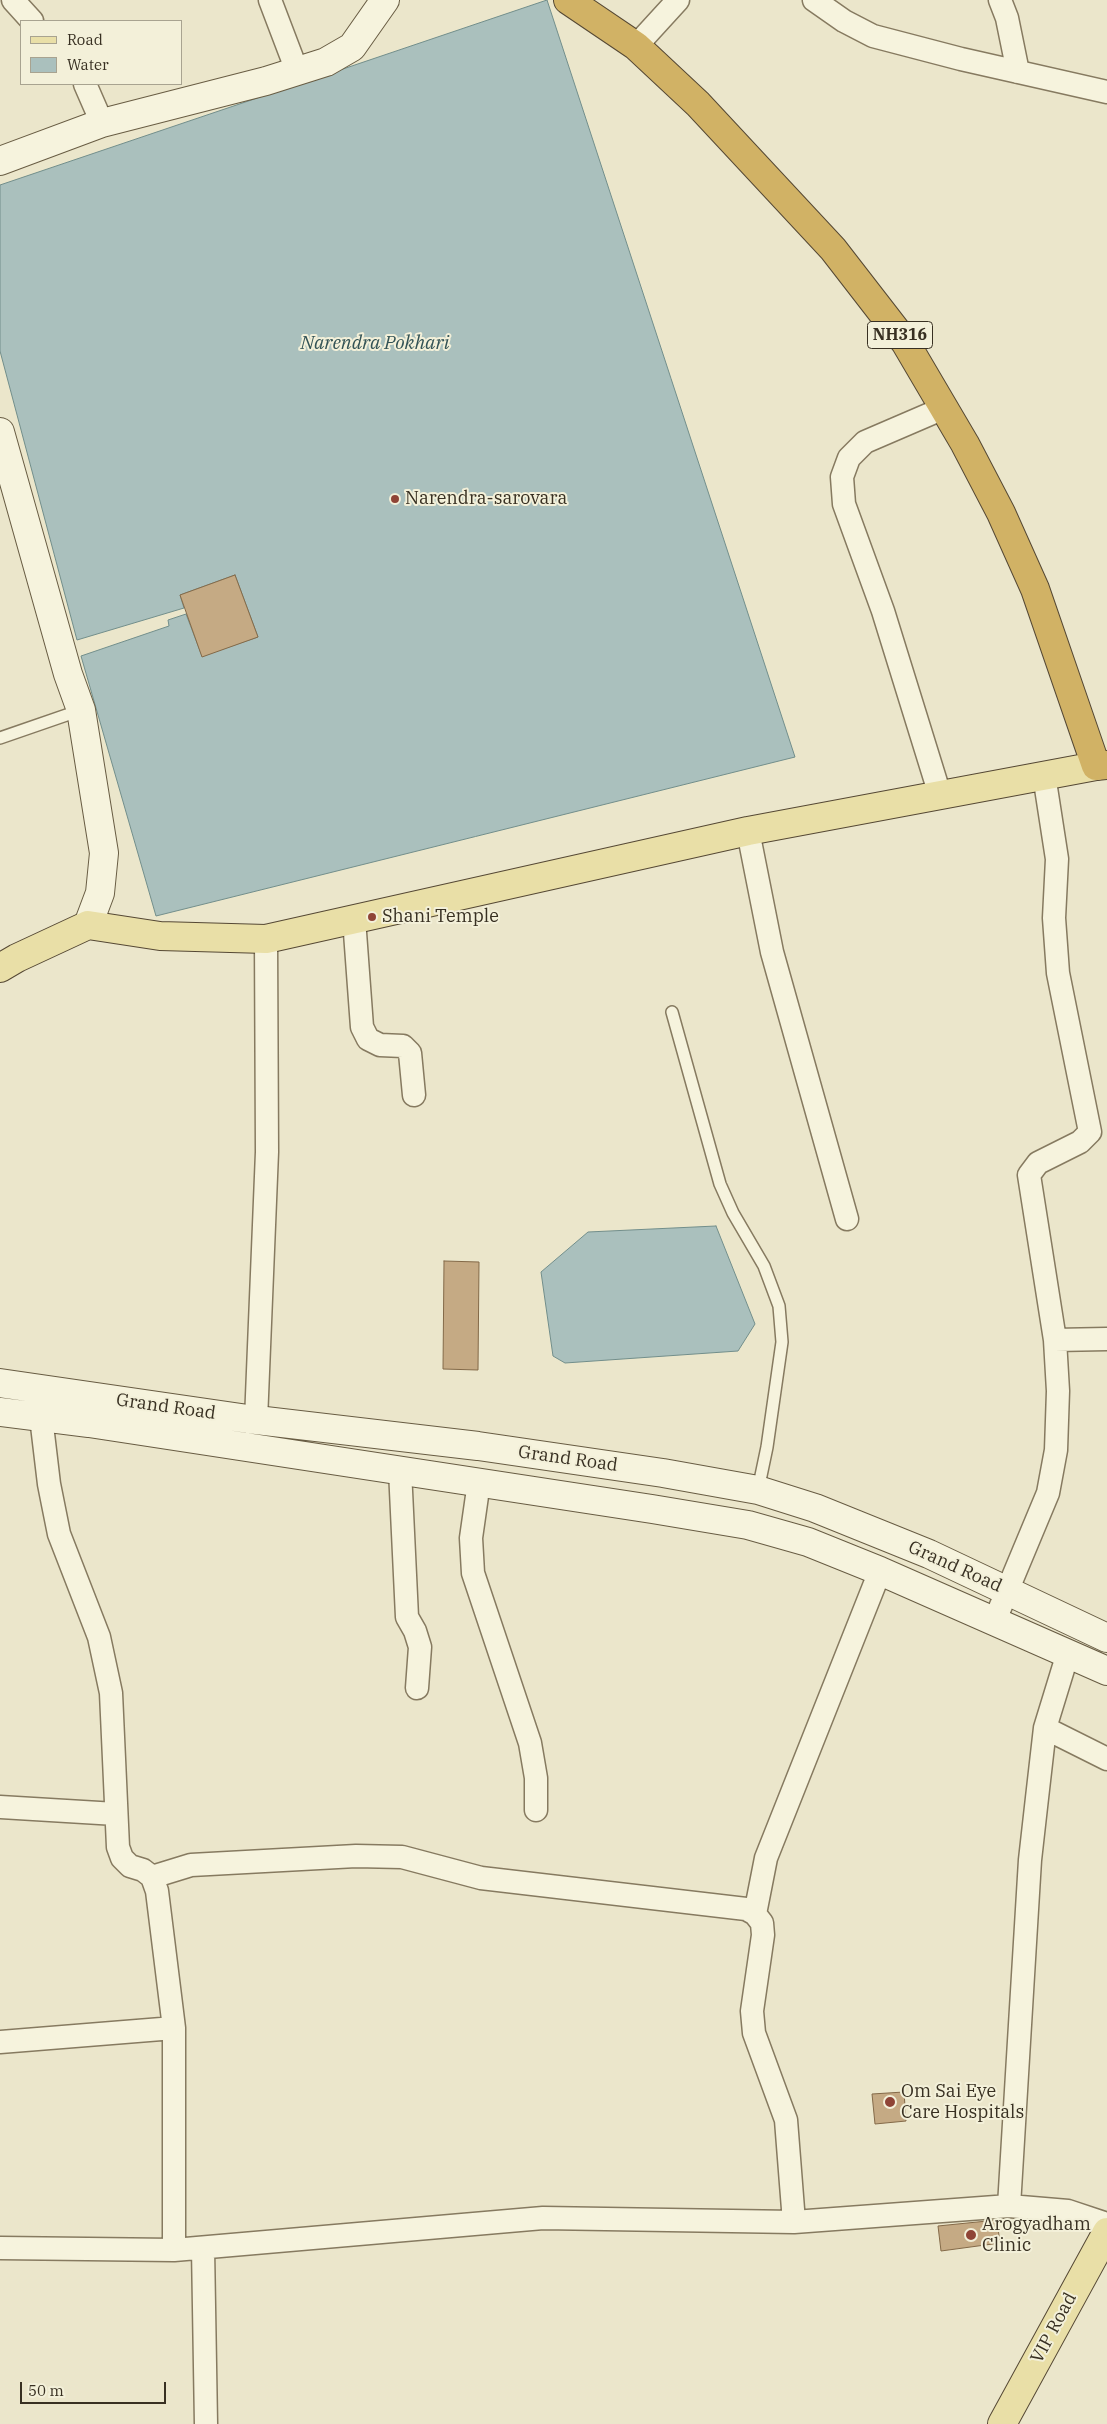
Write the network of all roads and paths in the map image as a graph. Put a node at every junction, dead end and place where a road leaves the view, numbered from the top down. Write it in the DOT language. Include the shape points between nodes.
graph roads {
  1 [pos="13,0"];
  2 [pos="270,0"];
  3 [pos="385,0"];
  4 [pos="568,0"];
  5 [pos="814,0"];
  6 [pos="1000,0"];
  7 [pos="672,6"];
  8 [pos="31,20"];
  9 [pos="636,46"];
  10 [pos="297,71"];
  11 [pos="1018,72"];
  12 [pos="85,85"];
  13 [pos="1107,92"];
  14 [pos="102,123"];
  15 [pos="0,161"];
  16 [pos="944,408"];
  17 [pos="0,432"];
  18 [pos="81,710"];
  19 [pos="0,738"];
  20 [pos="1102,765"];
  21 [pos="1044,775"];
  22 [pos="940,795"];
  23 [pos="748,832"];
  24 [pos="354,919"];
  25 [pos="88,925"];
  26 [pos="266,938"];
  27 [pos="0,968"];
  28 [pos="672,1012"];
  29 [pos="414,1095"];
  30 [pos="847,1219"];
  31 [pos="1107,1339"];
  32 [pos="1056,1340"];
  33 [pos="0,1383"];
  34 [pos="0,1412"];
  35 [pos="41,1417"];
  36 [pos="256,1420"];
  37 [pos="400,1470"];
  38 [pos="479,1482"];
  39 [pos="758,1490"];
  40 [pos="880,1571"];
  41 [pos="1007,1591"];
  42 [pos="995,1620"];
  43 [pos="1107,1638"];
  44 [pos="1068,1653"];
  45 [pos="1107,1671"];
  46 [pos="417,1688"];
  47 [pos="1046,1728"];
  48 [pos="1107,1759"];
  49 [pos="0,1807"];
  50 [pos="536,1810"];
  51 [pos="116,1814"];
  52 [pos="152,1878"];
  53 [pos="755,1914"];
  54 [pos="174,2028"];
  55 [pos="0,2042"];
  56 [pos="1009,2206"];
  57 [pos="794,2222"];
  58 [pos="1107,2224"];
  59 [pos="1107,2232"];
  60 [pos="0,2248"];
  61 [pos="202,2248"];
  62 [pos="174,2250"];
  63 [pos="206,2424"];
  64 [pos="1002,2424"];
  1 -- 8 [label="street"];
  2 -- 10 [label="street"];
  3 -- 10 [label="main road" via="352,47 326,62"];
  4 -- 9 [label="highway, NH316"];
  5 -- 11 [label="street" via="873,36"];
  6 -- 11 [label="street"];
  7 -- 9 [label="street"];
  9 -- 16 [label="highway, NH316" via="698,104 833,249 905,342"];
  10 -- 14 [label="main road"];
  11 -- 13 [label="street"];
  12 -- 14 [label="street"];
  14 -- 15 [label="main road"];
  16 -- 20 [label="highway, NH316" via="1001,513 1031,580"];
  16 -- 22 [label="street" via="865,442 849,458 842,477 844,504 883,611"];
  17 -- 18 [label="main road"];
  18 -- 19 [label="lane"];
  18 -- 25 [label="main road" via="104,853 100,893"];
  20 -- 21 [label="main road"];
  21 -- 22 [label="main road"];
  21 -- 32 [label="street" via="1057,859 1054,918 1058,973 1090,1132 1080,1142 1038,1162 1029,1176"];
  22 -- 23 [label="main road"];
  23 -- 24 [label="main road"];
  23 -- 30 [label="street" via="772,952"];
  24 -- 26 [label="main road"];
  24 -- 29 [label="street" via="362,1027 368,1039 380,1045 404,1046 410,1053"];
  25 -- 26 [label="main road" via="160,936"];
  25 -- 27 [label="main road"];
  26 -- 36 [label="street" via="267,1152"];
  28 -- 39 [label="lane" via="720,1184 764,1266 779,1306 782,1342"];
  31 -- 32 [label="street"];
  32 -- 41 [label="street" via="1056,1450 1048,1493"];
  33 -- 36 [label="main road, Grand Road"];
  34 -- 35 [label="main road, Grand Road"];
  35 -- 37 [label="main road, Grand Road"];
  35 -- 51 [label="street" via="59,1534 99,1637 111,1693"];
  36 -- 39 [label="main road, Grand Road" via="478,1446 663,1472"];
  37 -- 38 [label="main road, Grand Road"];
  37 -- 46 [label="street" via="407,1617 420,1647"];
  38 -- 40 [label="main road, Grand Road" via="748,1525 808,1542"];
  38 -- 50 [label="street" via="471,1538 472,1573 530,1744 536,1778"];
  39 -- 41 [label="main road, Grand Road" via="814,1508 929,1554"];
  40 -- 42 [label="main road, Grand Road"];
  40 -- 53 [label="street" via="766,1858"];
  41 -- 42 [label="street"];
  41 -- 43 [label="main road, Grand Road"];
  42 -- 44 [label="main road, Grand Road"];
  44 -- 45 [label="main road, Grand Road"];
  44 -- 47 [label="street"];
  47 -- 48 [label="street"];
  47 -- 56 [label="street" via="1030,1860"];
  49 -- 51 [label="street"];
  51 -- 52 [label="street" via="122,1858"];
  52 -- 53 [label="street" via="191,1865 356,1856 402,1857 481,1878 746,1909"];
  52 -- 54 [label="street" via="157,1891"];
  53 -- 57 [label="street" via="762,1922 763,1935 752,2011 754,2033 786,2120"];
  54 -- 55 [label="street"];
  54 -- 62 [label="street"];
  56 -- 57 [label="street"];
  56 -- 58 [label="street" via="1068,2211"];
  57 -- 61 [label="street" via="543,2218"];
  59 -- 64 [label="main road, VIP Road"];
  60 -- 62 [label="street"];
  61 -- 62 [label="street"];
  61 -- 63 [label="street"];
}
